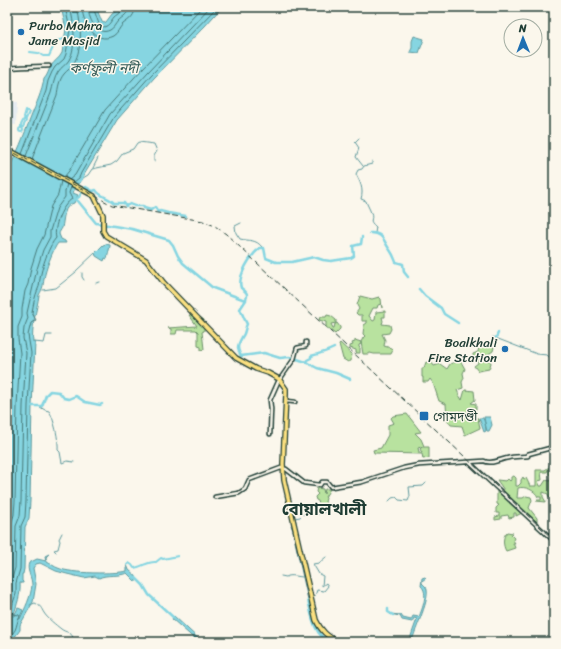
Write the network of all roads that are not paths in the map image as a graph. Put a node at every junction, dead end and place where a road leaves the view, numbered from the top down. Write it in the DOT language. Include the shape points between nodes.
graph roads {
  1 [pos="49,66"];
  2 [pos="7,68"];
  3 [pos="7,149"];
  4 [pos="306,342"];
  5 [pos="280,380"];
  6 [pos="286,401"];
  7 [pos="295,402"];
  8 [pos="270,434"];
  9 [pos="554,447"];
  10 [pos="470,462"];
  11 [pos="284,468"];
  12 [pos="215,497"];
  13 [pos="554,541"];
  14 [pos="338,642"];
  1 -- 2 [label="main road"];
  3 -- 5 [label="highway" via="94,196 102,212 104,233 108,237 144,258 171,291 240,362"];
  4 -- 5 [label="main road" via="306,346 297,348 294,359"];
  5 -- 6 [label="highway" via="286,389"];
  5 -- 8 [label="main road" via="270,400"];
  6 -- 7 [label="main road"];
  6 -- 11 [label="highway"];
  9 -- 10 [label="main road" via="528,456"];
  10 -- 11 [label="main road" via="419,465 362,482 331,487 326,482 320,485 305,483"];
  10 -- 13 [label="main road"];
  11 -- 12 [label="main road" via="249,480 245,489 238,493"];
  11 -- 14 [label="highway" via="284,480 316,620 320,629"];
}
